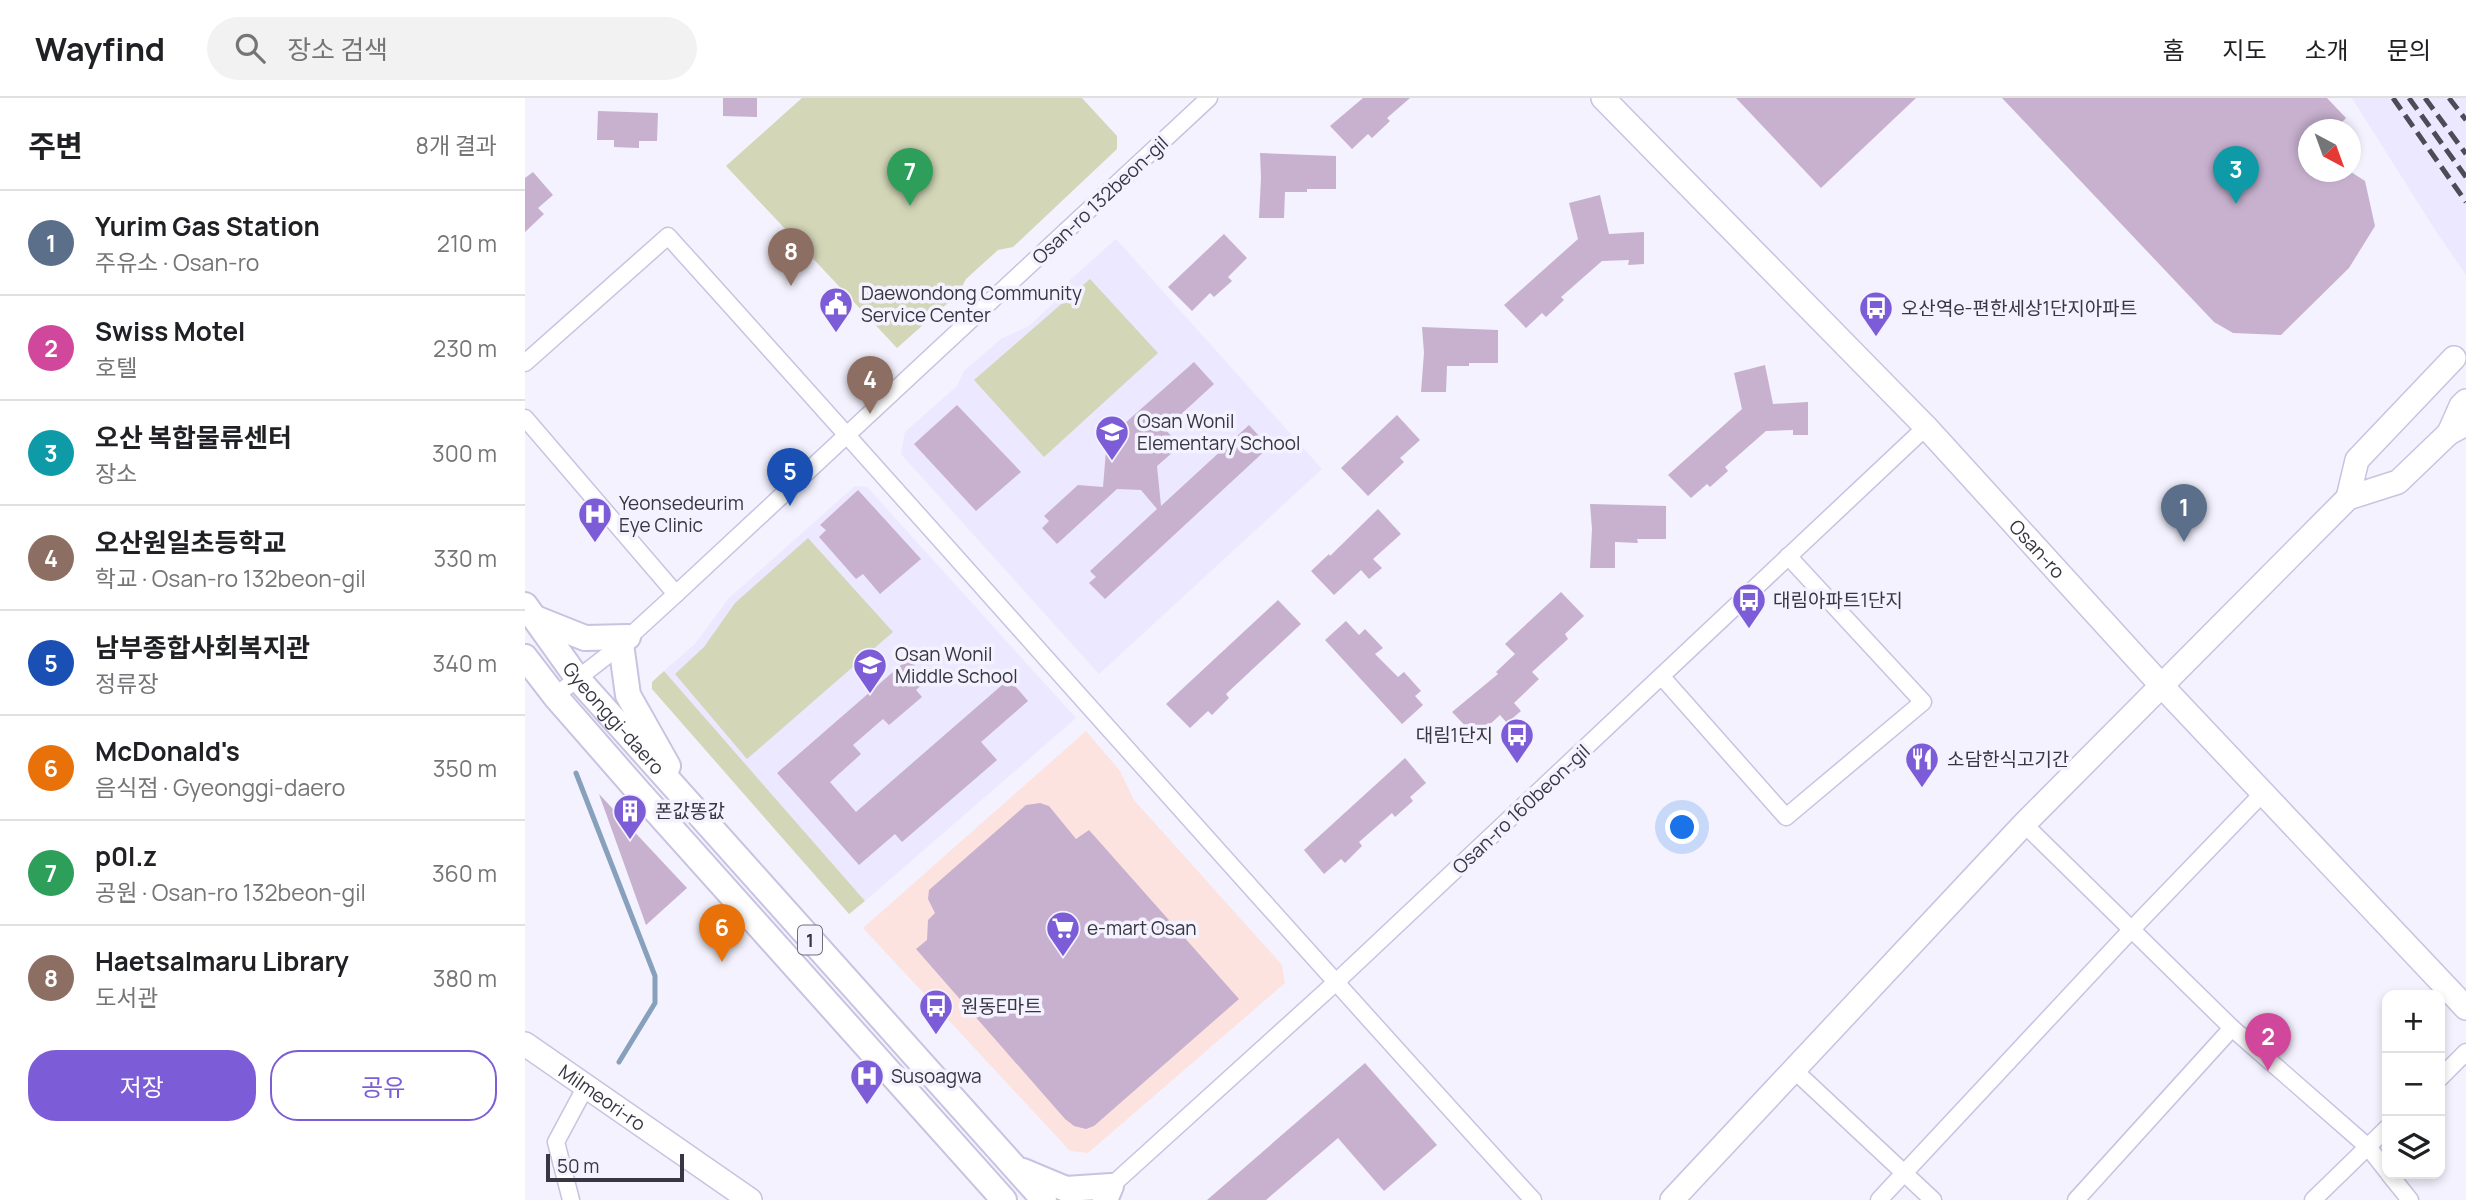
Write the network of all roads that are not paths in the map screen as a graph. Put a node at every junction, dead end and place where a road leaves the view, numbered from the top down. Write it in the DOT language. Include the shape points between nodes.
graph roads {
  1 [pos="1209,98"];
  2 [pos="1603,98"];
  3 [pos="2460,356"];
  4 [pos="525,363"];
  5 [pos="2466,401"];
  6 [pos="525,418"];
  7 [pos="1926,427"];
  8 [pos="2457,429"];
  9 [pos="847,435"];
  10 [pos="2349,498"];
  11 [pos="1788,556"];
  12 [pos="676,594"];
  13 [pos="530,612"];
  14 [pos="625,641"];
  15 [pos="525,657"];
  16 [pos="1662,677"];
  17 [pos="578,679"];
  18 [pos="2161,685"];
  19 [pos="555,696"];
  20 [pos="2263,793"];
  21 [pos="697,814"];
  22 [pos="2024,824"];
  23 [pos="2132,929"];
  24 [pos="1335,982"];
  25 [pos="2466,1008"];
  26 [pos="2232,1028"];
  27 [pos="525,1044"];
  28 [pos="2466,1052"];
  29 [pos="1794,1070"];
  30 [pos="2445,1072"];
  31 [pos="586,1086"];
  32 [pos="2382,1133"];
  33 [pos="2368,1147"];
  34 [pos="2382,1164"];
  35 [pos="1014,1167"];
  36 [pos="1905,1173"];
  37 [pos="2394,1179"];
  38 [pos="1108,1193"];
  39 [pos="571,1200"];
  40 [pos="750,1200"];
  41 [pos="1004,1200"];
  42 [pos="1044,1200"];
  43 [pos="1533,1200"];
  44 [pos="1672,1200"];
  45 [pos="1879,1200"];
  46 [pos="1933,1200"];
  47 [pos="2076,1200"];
  48 [pos="2313,1200"];
  49 [pos="2410,1200"];
  1 -- 9 [label="street, Osan-ro 132beon-gil"];
  2 -- 7 [label="street, Osan-ro"];
  3 -- 10 [label="street" via="2357,460"];
  4 -- 9 [label="street" via="667,236"];
  5 -- 8 [label="street"];
  6 -- 12 [label="street"];
  7 -- 11 [label="street, Osan-ro 160beon-gil"];
  7 -- 18 [label="street, Osan-ro"];
  8 -- 10 [label="street" via="2398,482"];
  9 -- 12 [label="street, Osan-ro 132beon-gil"];
  9 -- 24 [label="street"];
  10 -- 18 [label="street"];
  11 -- 16 [label="street, Osan-ro 160beon-gil"];
  11 -- 16 [label="street" via="1923,702 1786,817"];
  12 -- 14 [label="street, Osan-ro 132beon-gil"];
  13 -- 14 [label="main road" via="585,638"];
  13 -- 17 [label="main road, Gyeonggi-daero / 1"];
  14 -- 17 [label="street, Osan-ro 132beon-gil"];
  14 -- 21 [label="main road" via="628,695"];
  15 -- 19 [label="main road, Gyeonggi-daero / 1"];
  16 -- 24 [label="street, Osan-ro 160beon-gil"];
  17 -- 19 [label="street, Osan-ro 132beon-gil"];
  17 -- 21 [label="main road, Gyeonggi-daero / 1"];
  18 -- 20 [label="street, Osan-ro"];
  18 -- 22 [label="street"];
  19 -- 41 [label="main road, Gyeonggi-daero / 1"];
  20 -- 23 [label="street"];
  20 -- 25 [label="street, Osan-ro"];
  21 -- 35 [label="main road, Gyeonggi-daero / 1"];
  22 -- 23 [label="street"];
  22 -- 29 [label="street"];
  23 -- 26 [label="street"];
  23 -- 36 [label="street"];
  24 -- 38 [label="street, Osan-ro 160beon-gil"];
  24 -- 43 [label="street"];
  26 -- 33 [label="street"];
  26 -- 47 [label="street"];
  27 -- 31 [label="street, Milmeori-ro"];
  28 -- 30 [label="street"];
  29 -- 36 [label="street"];
  29 -- 44 [label="street"];
  31 -- 39 [label="street" via="556,1142"];
  31 -- 40 [label="street, Milmeori-ro"];
  32 -- 33 [label="street"];
  33 -- 34 [label="street"];
  33 -- 48 [label="street"];
  35 -- 38 [label="main road" via="1066,1189"];
  35 -- 42 [label="main road, Gyeonggi-daero / 1"];
  36 -- 45 [label="street"];
  36 -- 46 [label="street"];
  37 -- 49 [label="street"];
}
